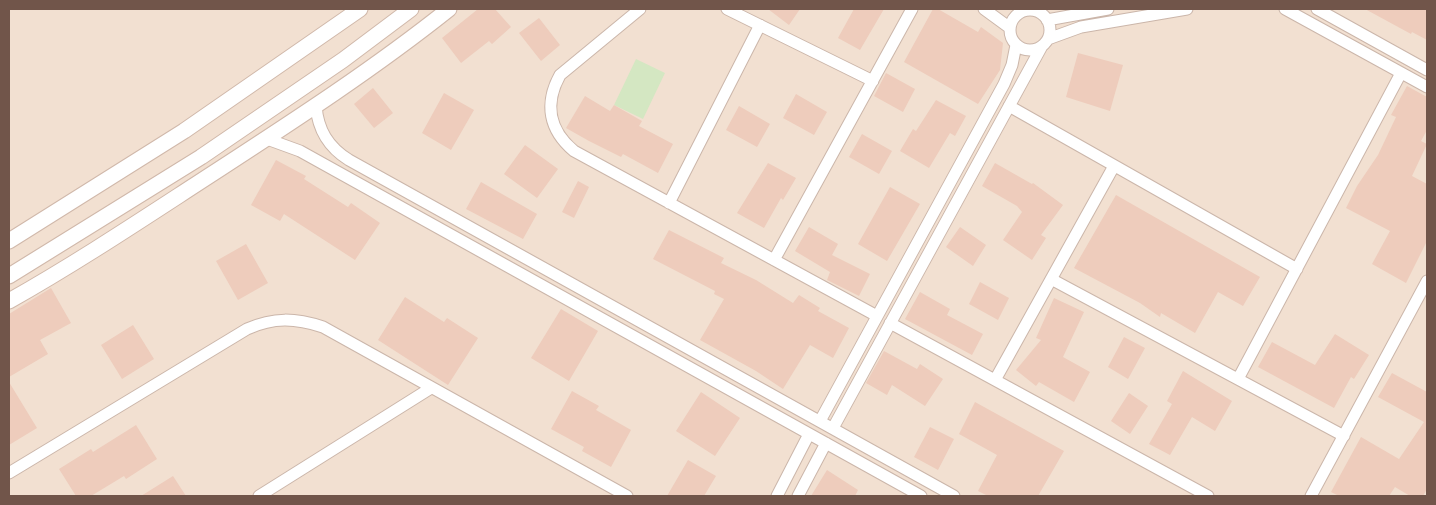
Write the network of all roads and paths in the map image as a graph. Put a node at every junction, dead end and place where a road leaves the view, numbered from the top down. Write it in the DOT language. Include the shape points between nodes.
graph roads {
  1 [pos="360,9"];
  2 [pos="411,9"];
  3 [pos="449,9"];
  4 [pos="640,9"];
  5 [pos="727,9"];
  6 [pos="912,9"];
  7 [pos="984,9"];
  8 [pos="1007,9"];
  9 [pos="1108,9"];
  10 [pos="1187,9"];
  11 [pos="1285,9"];
  12 [pos="1317,9"];
  13 [pos="1018,14"];
  14 [pos="1047,20"];
  15 [pos="760,24"];
  16 [pos="1010,28"];
  17 [pos="1045,43"];
  18 [pos="1016,45"];
  19 [pos="1427,70"];
  20 [pos="1401,74"];
  21 [pos="873,80"];
  22 [pos="1427,87"];
  23 [pos="316,106"];
  24 [pos="1009,106"];
  25 [pos="267,139"];
  26 [pos="1114,166"];
  27 [pos="669,203"];
  28 [pos="9,241"];
  29 [pos="774,260"];
  30 [pos="1297,269"];
  31 [pos="9,276"];
  32 [pos="1051,279"];
  33 [pos="1427,281"];
  34 [pos="9,301"];
  35 [pos="877,316"];
  36 [pos="890,323"];
  37 [pos="673,340"];
  38 [pos="665,354"];
  39 [pos="1238,379"];
  40 [pos="996,380"];
  41 [pos="431,388"];
  42 [pos="827,425"];
  43 [pos="809,434"];
  44 [pos="1344,436"];
  45 [pos="824,442"];
  46 [pos="9,473"];
  47 [pos="266,495"];
  48 [pos="622,495"];
  49 [pos="777,496"];
  50 [pos="798,496"];
  51 [pos="921,496"];
  52 [pos="954,496"];
  53 [pos="1208,496"];
  54 [pos="1311,496"];
  1 -- 28 [label="main road" via="184,131"];
  2 -- 31 [label="main road" via="343,60 201,157"];
  3 -- 23 [label="main road"];
  4 -- 27 [label="street" via="560,74 553,87 550,116 563,142 574,152"];
  5 -- 15 [label="street"];
  6 -- 21 [label="street"];
  7 -- 16 [label="street"];
  8 -- 13 [label="street"];
  9 -- 14 [label="street"];
  10 -- 17 [label="street" via="1081,27"];
  11 -- 20 [label="street"];
  12 -- 19 [label="street"];
  13 -- 14 [label="street" via="1036,11"];
  13 -- 16 [label="street"];
  14 -- 17 [label="street" via="1050,33"];
  15 -- 21 [label="street"];
  15 -- 27 [label="street"];
  16 -- 18 [label="street"];
  17 -- 18 [label="street" via="1032,50"];
  17 -- 24 [label="street"];
  18 -- 35 [label="street" via="1004,84"];
  20 -- 22 [label="street"];
  20 -- 30 [label="street"];
  21 -- 29 [label="street"];
  23 -- 25 [label="main road"];
  23 -- 37 [label="street" via="320,128 339,154"];
  24 -- 26 [label="street"];
  24 -- 36 [label="street"];
  25 -- 34 [label="main road" via="94,251"];
  25 -- 38 [label="street" via="300,151"];
  26 -- 30 [label="street"];
  26 -- 32 [label="street"];
  27 -- 29 [label="street"];
  29 -- 35 [label="street"];
  30 -- 39 [label="street"];
  32 -- 39 [label="street"];
  32 -- 40 [label="street"];
  33 -- 44 [label="street"];
  35 -- 42 [label="street"];
  36 -- 40 [label="street"];
  36 -- 42 [label="street"];
  37 -- 38 [label="street"];
  37 -- 42 [label="street"];
  38 -- 43 [label="street"];
  39 -- 44 [label="street"];
  40 -- 53 [label="street"];
  41 -- 46 [label="street" via="323,327 303,321 274,320 247,329"];
  41 -- 47 [label="street"];
  41 -- 48 [label="street"];
  42 -- 45 [label="street"];
  42 -- 52 [label="street"];
  43 -- 45 [label="street"];
  43 -- 49 [label="street"];
  44 -- 54 [label="street"];
  45 -- 50 [label="street"];
  45 -- 51 [label="street"];
}
